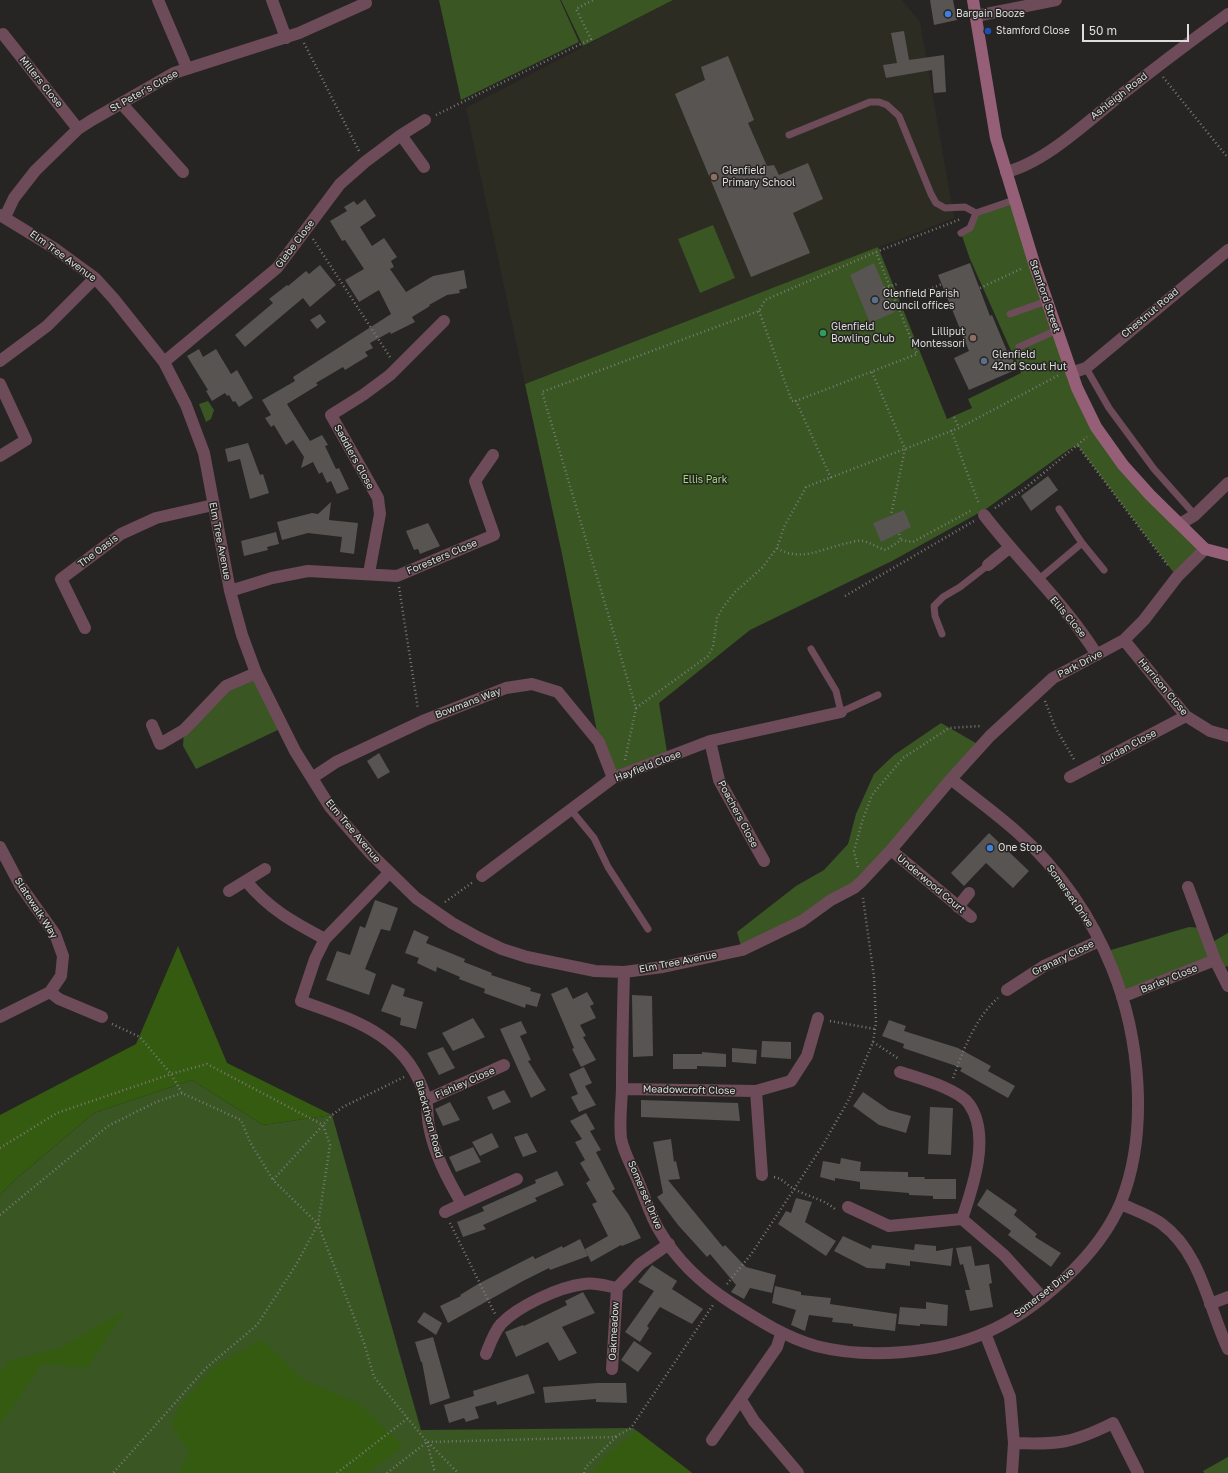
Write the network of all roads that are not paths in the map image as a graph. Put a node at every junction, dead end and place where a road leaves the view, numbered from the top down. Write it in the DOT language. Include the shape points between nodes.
graph roads {
  1 [pos="158,0"];
  2 [pos="272,0"];
  3 [pos="973,0"];
  4 [pos="1056,0"];
  5 [pos="366,3"];
  6 [pos="1228,14"];
  7 [pos="976,16"];
  8 [pos="3,34"];
  9 [pos="286,38"];
  10 [pos="188,68"];
  11 [pos="121,103"];
  12 [pos="425,120"];
  13 [pos="78,129"];
  14 [pos="401,135"];
  15 [pos="789,135"];
  16 [pos="424,167"];
  17 [pos="183,172"];
  18 [pos="1006,172"];
  19 [pos="1014,200"];
  20 [pos="976,213"];
  21 [pos="2,216"];
  22 [pos="961,233"];
  23 [pos="1228,250"];
  24 [pos="95,278"];
  25 [pos="1047,301"];
  26 [pos="1010,314"];
  27 [pos="444,321"];
  28 [pos="1057,330"];
  29 [pos="1019,347"];
  30 [pos="0,361"];
  31 [pos="164,362"];
  32 [pos="1086,368"];
  33 [pos="1070,371"];
  34 [pos="0,384"];
  35 [pos="493,455"];
  36 [pos="0,456"];
  37 [pos="1228,483"];
  38 [pos="213,505"];
  39 [pos="1059,509"];
  40 [pos="982,511"];
  41 [pos="1195,515"];
  42 [pos="1180,524"];
  43 [pos="1082,543"];
  44 [pos="1009,548"];
  45 [pos="1206,549"];
  46 [pos="1228,555"];
  47 [pos="988,566"];
  48 [pos="1104,570"];
  49 [pos="369,573"];
  50 [pos="1038,580"];
  51 [pos="230,591"];
  52 [pos="85,628"];
  53 [pos="942,634"];
  54 [pos="1124,640"];
  55 [pos="812,649"];
  56 [pos="1097,655"];
  57 [pos="256,673"];
  58 [pos="878,695"];
  59 [pos="841,712"];
  60 [pos="1186,716"];
  61 [pos="152,725"];
  62 [pos="1228,736"];
  63 [pos="710,741"];
  64 [pos="618,776"];
  65 [pos="1070,777"];
  66 [pos="312,778"];
  67 [pos="951,779"];
  68 [pos="571,810"];
  69 [pos="0,847"];
  70 [pos="891,850"];
  71 [pos="764,861"];
  72 [pos="265,869"];
  73 [pos="389,873"];
  74 [pos="482,876"];
  75 [pos="246,881"];
  76 [pos="1188,887"];
  77 [pos="229,892"];
  78 [pos="969,893"];
  79 [pos="958,907"];
  80 [pos="971,917"];
  81 [pos="648,929"];
  82 [pos="325,939"];
  83 [pos="1099,941"];
  84 [pos="1215,960"];
  85 [pos="624,972"];
  86 [pos="1228,986"];
  87 [pos="1008,990"];
  88 [pos="50,992"];
  89 [pos="1122,997"];
  90 [pos="0,1017"];
  91 [pos="102,1017"];
  92 [pos="818,1018"];
  93 [pos="504,1065"];
  94 [pos="900,1072"];
  95 [pos="622,1089"];
  96 [pos="756,1091"];
  97 [pos="426,1100"];
  98 [pos="762,1175"];
  99 [pos="518,1179"];
  100 [pos="462,1204"];
  101 [pos="1121,1204"];
  102 [pos="848,1207"];
  103 [pos="445,1212"];
  104 [pos="962,1220"];
  105 [pos="669,1244"];
  106 [pos="617,1288"];
  107 [pos="1042,1297"];
  108 [pos="1228,1297"];
  109 [pos="1210,1304"];
  110 [pos="985,1333"];
  111 [pos="781,1334"];
  112 [pos="1228,1349"];
  113 [pos="486,1354"];
  114 [pos="612,1369"];
  115 [pos="741,1400"];
  116 [pos="712,1440"];
  117 [pos="1014,1443"];
  118 [pos="798,1473"];
  119 [pos="1012,1473"];
  120 [pos="1138,1473"];
  1 -- 10 [label="street"];
  2 -- 9 [label="street"];
  3 -- 7 [label="street, Stamford Street"];
  4 -- 7 [label="street"];
  5 -- 9 [label="street, St Peter's Close"];
  6 -- 18 [label="street, Ashleigh Road" via="1155,67 1048,152 1020,168"];
  7 -- 18 [label="street, Stamford Street" via="991,112"];
  8 -- 13 [label="street, Millers Close"];
  9 -- 10 [label="street, St Peter's Close"];
  10 -- 11 [label="street, St Peter's Close" via="174,73"];
  11 -- 13 [label="street, St Peter's Close"];
  11 -- 17 [label="street"];
  12 -- 14 [label="street, Glebe Close"];
  13 -- 21 [label="street, St Peter's Close" via="34,170"];
  14 -- 16 [label="street"];
  14 -- 31 [label="street, Glebe Close" via="340,184 277,268"];
  15 -- 20 [label="lane" via="870,102 887,105 899,116 936,203 945,208 965,207"];
  18 -- 19 [label="street, Stamford Street"];
  19 -- 20 [label="lane"];
  19 -- 25 [label="street, Stamford Street"];
  20 -- 22 [label="lane" via="970,228"];
  21 -- 24 [label="street, Elm Tree Avenue" via="54,248"];
  23 -- 32 [label="street, Chestnut Road"];
  24 -- 30 [label="street" via="47,326"];
  24 -- 31 [label="street, Elm Tree Avenue"];
  25 -- 26 [label="lane"];
  25 -- 28 [label="street, Stamford Street"];
  27 -- 49 [label="street, Saddlers Close" via="390,375 331,415 378,498 380,514"];
  28 -- 29 [label="lane"];
  28 -- 33 [label="street, Stamford Street"];
  31 -- 38 [label="street, Elm Tree Avenue" via="186,405 204,453"];
  32 -- 33 [label="street, Chestnut Road"];
  32 -- 41 [label="lane" via="1109,408 1154,469"];
  33 -- 42 [label="street, Stamford Street" via="1096,427 1123,464"];
  34 -- 36 [label="street" via="26,440"];
  35 -- 49 [label="street, Foresters Close" via="475,481 494,535 397,576"];
  37 -- 41 [label="street"];
  38 -- 51 [label="street, Elm Tree Avenue"];
  38 -- 52 [label="street, The Oasis" via="156,518 121,534 61,579"];
  39 -- 43 [label="lane"];
  40 -- 44 [label="street, Ellis Close"];
  41 -- 42 [label="street"];
  42 -- 45 [label="street, Stamford Street"];
  43 -- 48 [label="lane"];
  43 -- 50 [label="lane"];
  44 -- 47 [label="street"];
  44 -- 50 [label="street, Ellis Close"];
  45 -- 46 [label="street"];
  45 -- 54 [label="street, Park Drive" via="1177,577 1144,620"];
  47 -- 53 [label="lane" via="942,597 934,606 934,616"];
  49 -- 51 [label="street, Foresters Close" via="308,571 272,578"];
  50 -- 56 [label="street, Ellis Close" via="1087,638"];
  51 -- 57 [label="street, Elm Tree Avenue"];
  54 -- 56 [label="street, Park Drive"];
  54 -- 60 [label="street, Harrison Close"];
  55 -- 59 [label="lane" via="836,691"];
  56 -- 67 [label="street, Park Drive" via="1053,678 1001,725"];
  57 -- 61 [label="street" via="226,686 184,730 160,744"];
  57 -- 66 [label="street, Elm Tree Avenue" via="295,751"];
  58 -- 59 [label="lane"];
  59 -- 63 [label="street, Hayfield Close"];
  60 -- 62 [label="street, Harrison Close" via="1210,731"];
  60 -- 65 [label="street, Jordan Close"];
  63 -- 64 [label="street, Hayfield Close"];
  63 -- 71 [label="street, Poachers Close" via="719,780"];
  64 -- 66 [label="street, Bowmans Way" via="599,742 558,692 532,684 506,688 425,720 336,762"];
  64 -- 68 [label="street, Hayfield Close"];
  66 -- 73 [label="street, Elm Tree Avenue" via="330,807"];
  67 -- 70 [label="street, Elm Tree Avenue"];
  67 -- 83 [label="street, Somerset Drive" via="1019,833 1043,859 1085,915"];
  68 -- 74 [label="street, Hayfield Close"];
  68 -- 81 [label="lane" via="594,838 608,867"];
  69 -- 88 [label="street, Slatewalk Way" via="20,885 55,934 63,956 61,976"];
  70 -- 79 [label="street, Underwood Court"];
  70 -- 85 [label="street, Elm Tree Avenue" via="854,888 802,921 742,950 663,967"];
  72 -- 75 [label="street"];
  73 -- 82 [label="street, Blackthorn Road"];
  73 -- 85 [label="street, Elm Tree Avenue" via="433,910 502,949 527,957 595,971"];
  75 -- 77 [label="street"];
  75 -- 82 [label="street" via="268,905 292,922"];
  76 -- 84 [label="street"];
  78 -- 79 [label="street"];
  79 -- 80 [label="street, Underwood Court"];
  82 -- 97 [label="street, Blackthorn Road" via="315,959 300,1006 372,1028 410,1062"];
  83 -- 87 [label="street, Granary Close" via="1044,966"];
  83 -- 89 [label="street, Somerset Drive"];
  84 -- 86 [label="street"];
  84 -- 89 [label="street, Barley Close"];
  85 -- 95 [label="street, Somerset Drive"];
  88 -- 90 [label="street, Slatewalk Way"];
  88 -- 91 [label="street"];
  89 -- 101 [label="street, Somerset Drive" via="1135,1058 1137,1136 1131,1173"];
  92 -- 96 [label="street, Meadowcroft Close" via="807,1056 791,1081"];
  93 -- 97 [label="street, Fishley Close"];
  94 -- 104 [label="street" via="949,1089 969,1103 980,1129 976,1176"];
  95 -- 96 [label="street, Meadowcroft Close"];
  95 -- 105 [label="street, Somerset Drive" via="621,1139 657,1227"];
  96 -- 98 [label="street"];
  97 -- 100 [label="street, Blackthorn Road" via="429,1127 436,1153"];
  99 -- 100 [label="street"];
  100 -- 103 [label="street"];
  101 -- 107 [label="street, Somerset Drive" via="1110,1225 1077,1267"];
  101 -- 109 [label="street" via="1161,1223 1176,1236 1192,1257"];
  102 -- 104 [label="street" via="888,1226"];
  104 -- 107 [label="street" via="1004,1255"];
  105 -- 106 [label="street, Oakmeadow" via="640,1264"];
  105 -- 111 [label="street, Somerset Drive" via="696,1276 719,1295"];
  106 -- 113 [label="street" via="594,1283 583,1284 518,1310 501,1325"];
  106 -- 114 [label="street, Oakmeadow"];
  107 -- 110 [label="street, Somerset Drive"];
  108 -- 109 [label="street"];
  109 -- 112 [label="street"];
  110 -- 111 [label="street, Somerset Drive" via="928,1349 901,1353 854,1353 816,1346"];
  110 -- 117 [label="street" via="1010,1397"];
  111 -- 115 [label="street" via="777,1347"];
  115 -- 116 [label="street"];
  115 -- 118 [label="street" via="754,1421"];
  117 -- 119 [label="street"];
  117 -- 120 [label="street" via="1060,1443 1076,1440 1113,1423"];
}
